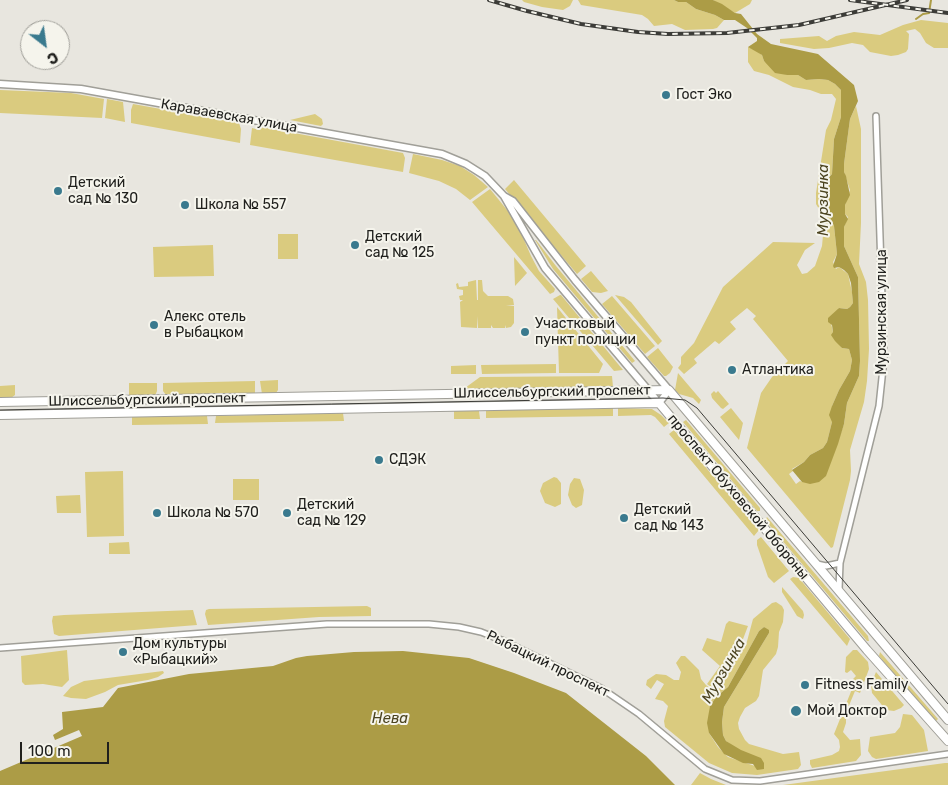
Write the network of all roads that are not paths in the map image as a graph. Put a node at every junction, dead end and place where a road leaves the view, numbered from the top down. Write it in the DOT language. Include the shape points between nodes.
graph roads {
  1 [pos="0,84"];
  2 [pos="876,116"];
  3 [pos="456,159"];
  4 [pos="504,196"];
  5 [pos="669,390"];
  6 [pos="648,391"];
  7 [pos="0,402"];
  8 [pos="659,403"];
  9 [pos="0,415"];
  10 [pos="768,508"];
  11 [pos="756,518"];
  12 [pos="815,563"];
  13 [pos="840,563"];
  14 [pos="840,592"];
  15 [pos="879,640"];
  16 [pos="0,648"];
  17 [pos="867,650"];
  18 [pos="948,720"];
  19 [pos="948,741"];
  20 [pos="948,754"];
  1 -- 3 [label="street, Караваевская улица" via="81,89"];
  2 -- 13 [label="street, Мурзинская улица" via="884,359 878,406"];
  3 -- 4 [label="street, проспект Обуховской Обороны" via="484,176"];
  4 -- 5 [label="street, проспект Обуховской Обороны" via="512,201"];
  4 -- 6 [label="street, проспект Обуховской Обороны" via="545,268"];
  5 -- 6 [label="main road, Шлиссельбургский проспект"];
  5 -- 8 [label="street, Шлиссельбургский проспект"];
  5 -- 10 [label="main road, проспект Обуховской Обороны"];
  6 -- 7 [label="main road, Шлиссельбургский проспект"];
  6 -- 8 [label="street, проспект Обуховской Обороны"];
  8 -- 9 [label="main road, Шлиссельбургский проспект"];
  8 -- 11 [label="main road, проспект Обуховской Обороны"];
  10 -- 11 [label="main road"];
  10 -- 12 [label="main road, проспект Обуховской Обороны"];
  11 -- 17 [label="main road, проспект Обуховской Обороны"];
  12 -- 13 [label="street" via="826,566"];
  12 -- 14 [label="main road, проспект Обуховской Обороны"];
  13 -- 14 [label="street, Мурзинская улица"];
  14 -- 15 [label="main road, проспект Обуховской Обороны"];
  15 -- 17 [label="main road"];
  15 -- 18 [label="main road, проспект Обуховской Обороны"];
  16 -- 20 [label="street, Рыбацкий проспект" via="327,624 451,626 498,638 589,682 633,710 705,768 732,780 760,781"];
  17 -- 19 [label="main road, проспект Обуховской Обороны"];
}
